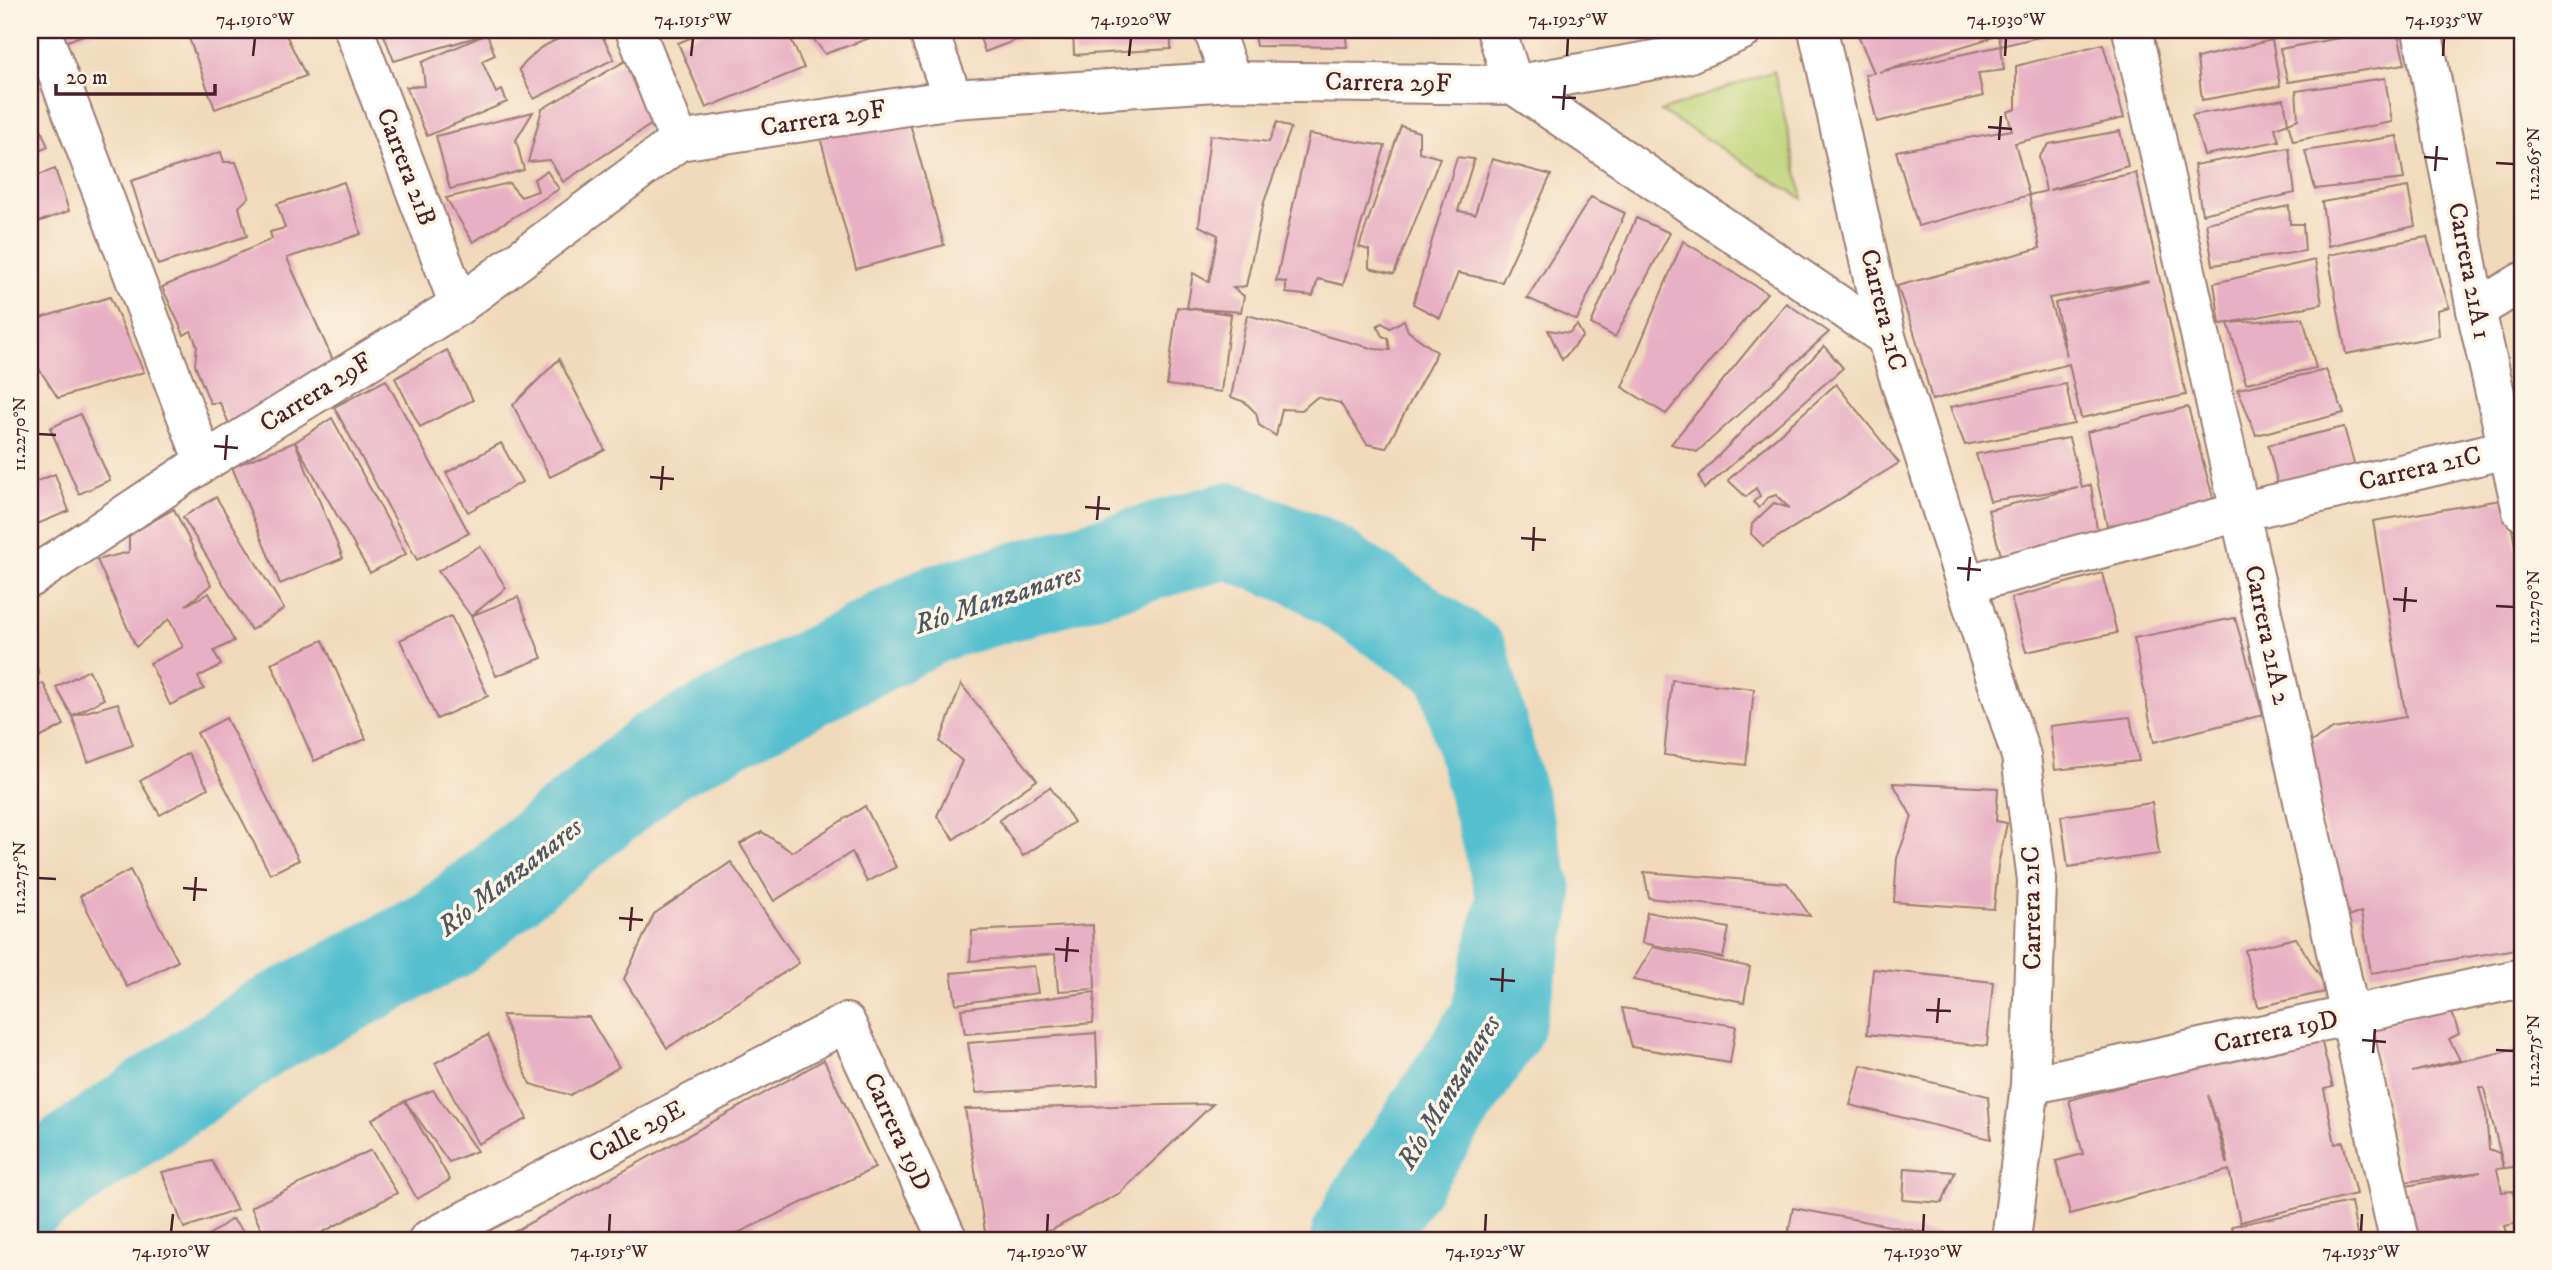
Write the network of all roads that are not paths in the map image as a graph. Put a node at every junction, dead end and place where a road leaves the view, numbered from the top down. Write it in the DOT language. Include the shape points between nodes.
graph roads {
  1 [pos="41,30"];
  2 [pos="354,30"];
  3 [pos="635,30"];
  4 [pos="928,30"];
  5 [pos="1213,30"];
  6 [pos="1496,30"];
  7 [pos="1743,30"];
  8 [pos="1818,30"];
  9 [pos="2132,30"];
  10 [pos="2422,30"];
  11 [pos="1232,81"];
  12 [pos="1514,85"];
  13 [pos="953,99"];
  14 [pos="679,141"];
  15 [pos="2522,282"];
  16 [pos="458,305"];
  17 [pos="2476,310"];
  18 [pos="1886,337"];
  19 [pos="2507,449"];
  20 [pos="204,462"];
  21 [pos="2522,511"];
  22 [pos="2240,512"];
  23 [pos="30,578"];
  24 [pos="1967,584"];
  25 [pos="2522,978"];
  26 [pos="2350,1016"];
  27 [pos="846,1023"];
  28 [pos="2030,1085"];
  29 [pos="447,1236"];
  30 [pos="941,1238"];
  31 [pos="2011,1240"];
  32 [pos="2399,1240"];
  1 -- 20 [label="street"];
  2 -- 16 [label="street, Carrera 21B"];
  3 -- 14 [label="street"];
  4 -- 13 [label="street"];
  5 -- 11 [label="street"];
  6 -- 12 [label="street"];
  7 -- 12 [label="street, Carrera 29F" via="1687,54"];
  8 -- 18 [label="street, Carrera 21C"];
  9 -- 22 [label="street, Carrera 21A 2"];
  10 -- 17 [label="street, Carrera 21A 1"];
  11 -- 12 [label="street, Carrera 29F"];
  11 -- 13 [label="street, Carrera 29F"];
  12 -- 18 [label="street"];
  13 -- 14 [label="street, Carrera 29F"];
  14 -- 16 [label="street, Carrera 29F"];
  15 -- 17 [label="street"];
  16 -- 20 [label="street, Carrera 29F"];
  17 -- 19 [label="street, Carrera 21A 1"];
  18 -- 24 [label="street, Carrera 21C"];
  19 -- 21 [label="street, Carrera 21A 1"];
  19 -- 22 [label="street, Carrera 21C"];
  20 -- 23 [label="street, Carrera 29F"];
  22 -- 24 [label="street, Carrera 21C"];
  22 -- 26 [label="street, Carrera 21A 2"];
  24 -- 28 [label="street, Carrera 21C" via="2021,756 2037,880"];
  25 -- 26 [label="street, Carrera 19D"];
  26 -- 28 [label="street, Carrera 19D"];
  26 -- 32 [label="street, Carrera 21A 2"];
  27 -- 29 [label="street, Calle 29E"];
  27 -- 30 [label="street, Carrera 19D"];
  28 -- 31 [label="street, Carrera 21C"];
}
